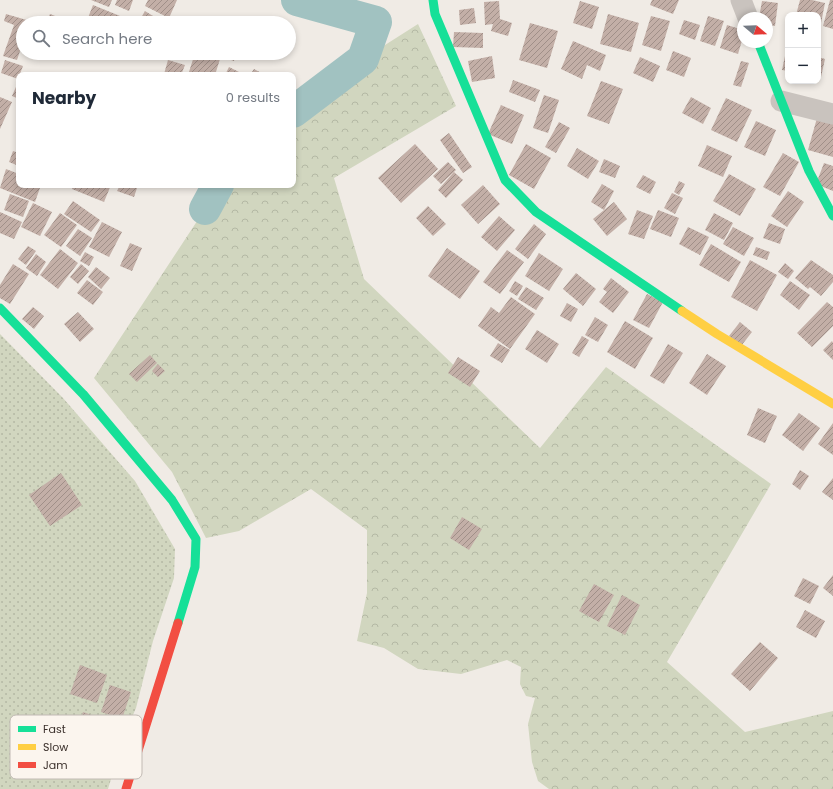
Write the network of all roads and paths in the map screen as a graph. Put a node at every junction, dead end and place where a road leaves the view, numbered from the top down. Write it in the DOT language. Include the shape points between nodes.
graph roads {
  1 [pos="433,0"];
  2 [pos="741,0"];
  3 [pos="746,12"];
  4 [pos="760,48"];
  5 [pos="781,101"];
  6 [pos="833,114"];
  7 [pos="833,216"];
  8 [pos="0,308"];
  9 [pos="833,404"];
  10 [pos="142,738"];
  11 [pos="129,779"];
  12 [pos="126,789"];
  1 -- 9 [label="street" via="435,14 505,180 536,212 717,334"];
  2 -- 3 [label="street"];
  4 -- 5 [label="street"];
  5 -- 6 [label="street"];
  5 -- 7 [label="street" via="809,172"];
  8 -- 10 [label="street" via="83,394 127,445 172,500 196,539 195,567"];
  11 -- 12 [label="street"];
}
